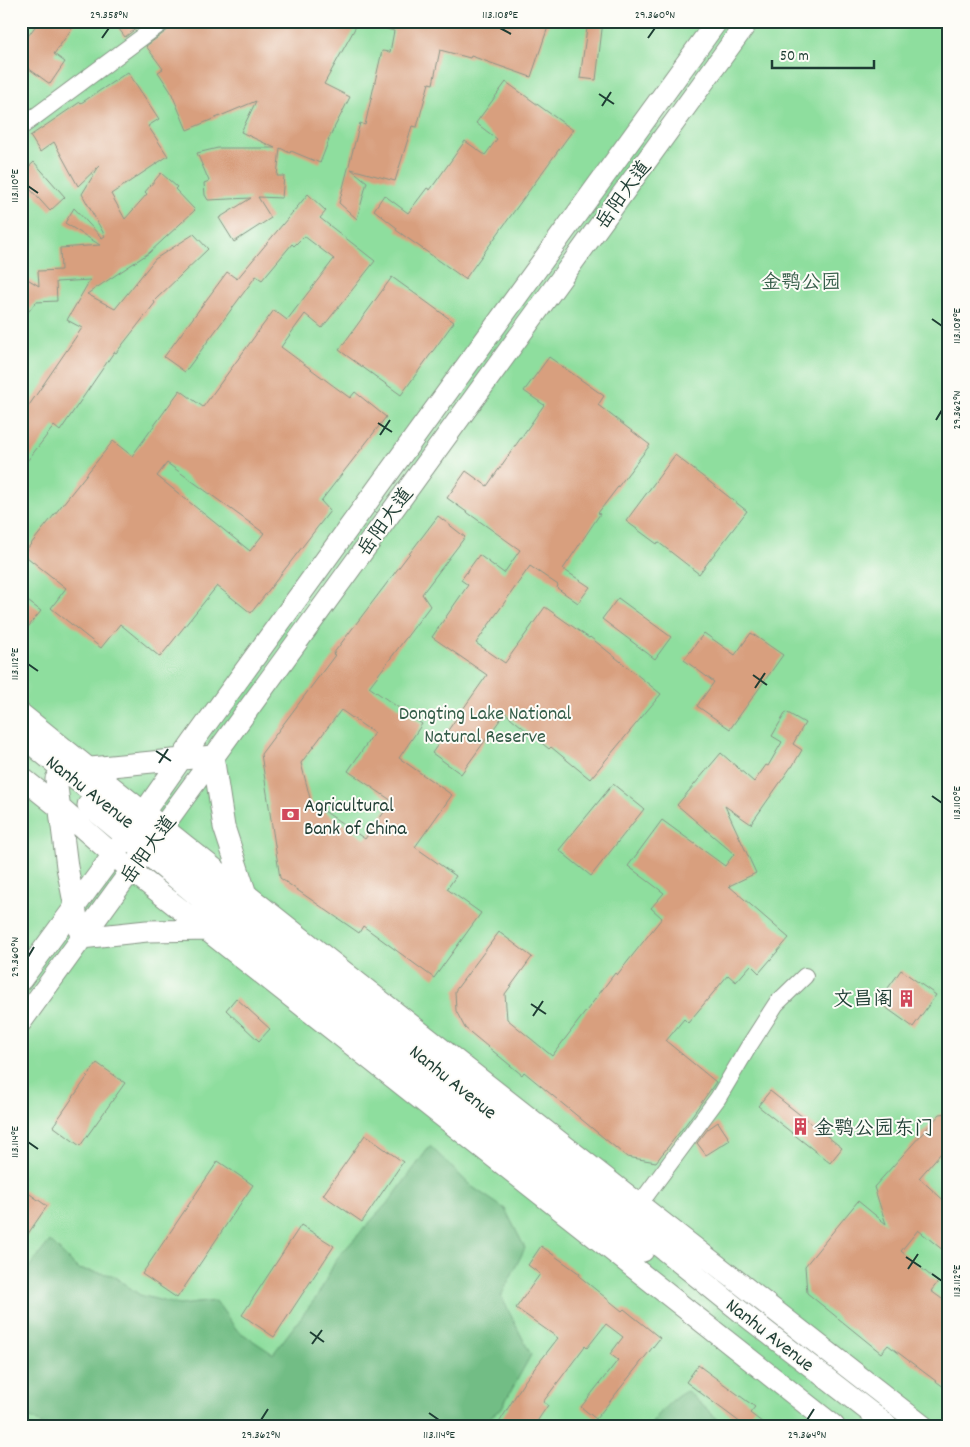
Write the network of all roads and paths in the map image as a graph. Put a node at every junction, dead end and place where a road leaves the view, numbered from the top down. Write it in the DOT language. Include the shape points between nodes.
graph roads {
  1 [pos="164,21"];
  2 [pos="717,21"];
  3 [pos="748,21"];
  4 [pos="21,127"];
  5 [pos="21,714"];
  6 [pos="21,735"];
  7 [pos="21,752"];
  8 [pos="213,756"];
  9 [pos="182,760"];
  10 [pos="89,768"];
  11 [pos="60,775"];
  12 [pos="21,777"];
  13 [pos="60,809"];
  14 [pos="135,825"];
  15 [pos="154,840"];
  16 [pos="113,856"];
  17 [pos="132,871"];
  18 [pos="246,894"];
  19 [pos="74,907"];
  20 [pos="248,928"];
  21 [pos="206,930"];
  22 [pos="81,938"];
  23 [pos="805,976"];
  24 [pos="21,980"];
  25 [pos="21,1022"];
  26 [pos="639,1205"];
  27 [pos="834,1426"];
  28 [pos="866,1426"];
  29 [pos="888,1426"];
  30 [pos="923,1426"];
  1 -- 4 [label="street"];
  2 -- 9 [label="main road, 岳阳大道"];
  3 -- 8 [label="main road, 岳阳大道"];
  5 -- 10 [label="main road"];
  6 -- 11 [label="main road, Nanhu Avenue"];
  7 -- 11 [label="main road, Nanhu Avenue"];
  8 -- 9 [label="main road"];
  8 -- 15 [label="main road, 岳阳大道"];
  8 -- 18 [label="main road" via="224,827"];
  9 -- 10 [label="main road"];
  9 -- 14 [label="main road, 岳阳大道"];
  10 -- 11 [label="main road"];
  10 -- 14 [label="main road"];
  11 -- 13 [label="main road"];
  11 -- 14 [label="main road, Nanhu Avenue"];
  12 -- 13 [label="main road"];
  13 -- 16 [label="main road"];
  13 -- 19 [label="main road"];
  14 -- 15 [label="main road, Nanhu Avenue"];
  14 -- 16 [label="main road, 岳阳大道"];
  15 -- 17 [label="main road, 岳阳大道"];
  15 -- 18 [label="main road"];
  15 -- 20 [label="main road, Nanhu Avenue"];
  16 -- 17 [label="main road"];
  16 -- 19 [label="main road, 岳阳大道"];
  17 -- 21 [label="main road"];
  17 -- 22 [label="main road, 岳阳大道"];
  18 -- 20 [label="main road"];
  18 -- 26 [label="main road"];
  19 -- 22 [label="main road"];
  19 -- 24 [label="main road, 岳阳大道"];
  20 -- 21 [label="main road"];
  20 -- 28 [label="main road, Nanhu Avenue" via="396,1061"];
  20 -- 29 [label="main road, Nanhu Avenue"];
  21 -- 22 [label="main road" via="147,931"];
  21 -- 27 [label="main road"];
  22 -- 25 [label="main road, 岳阳大道"];
  23 -- 26 [label="street" via="776,1004 718,1098"];
  26 -- 30 [label="main road"];
}
